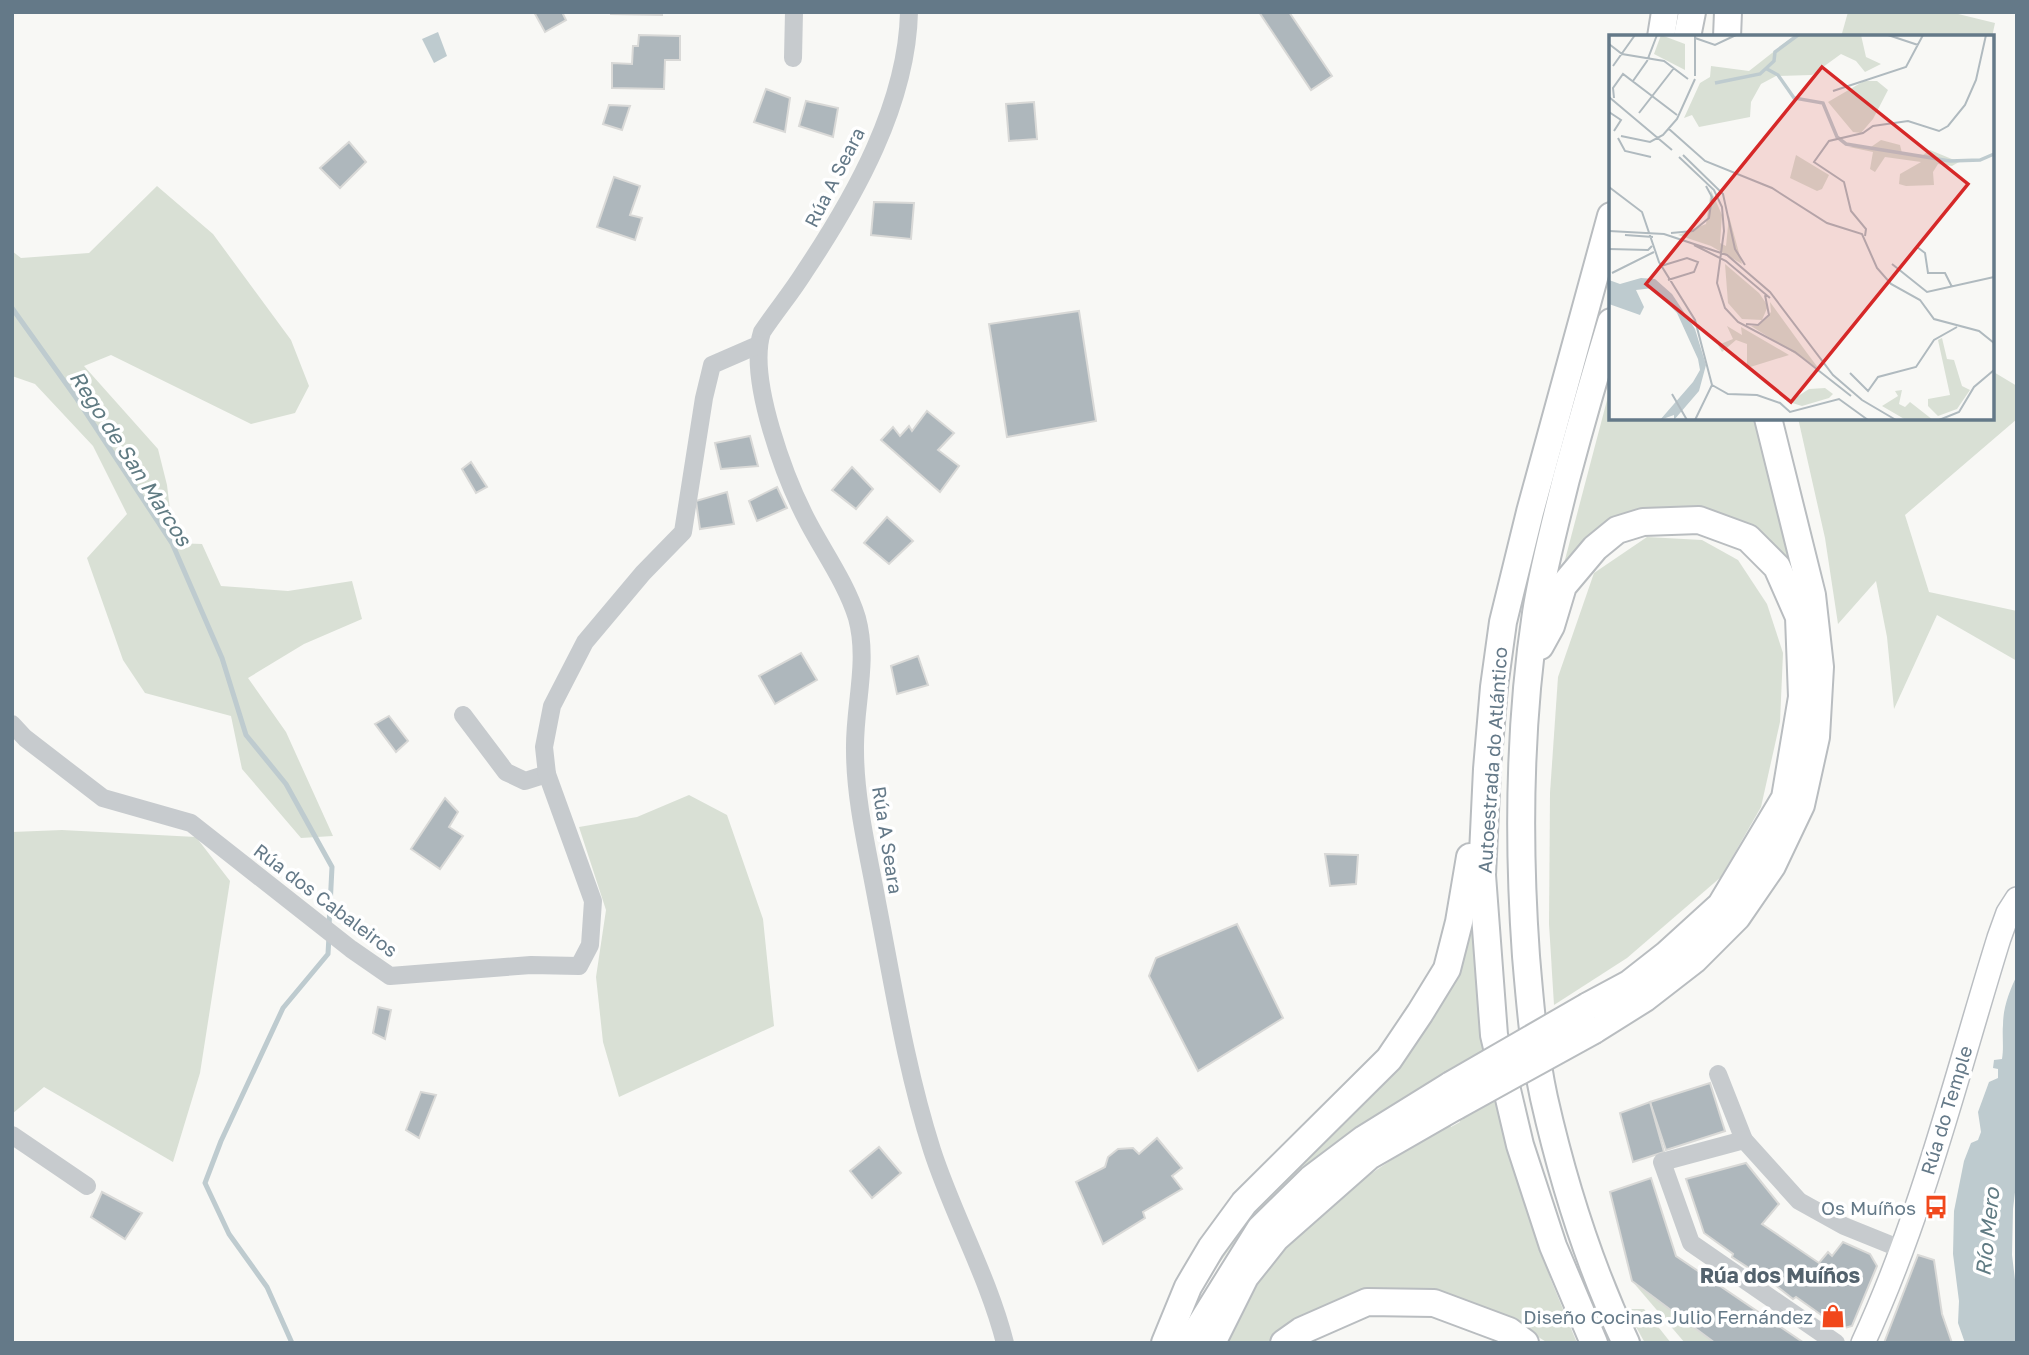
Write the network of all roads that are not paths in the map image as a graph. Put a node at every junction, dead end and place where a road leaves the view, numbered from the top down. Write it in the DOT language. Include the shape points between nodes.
graph roads {
  1 [pos="794,12"];
  2 [pos="909,12"];
  3 [pos="1665,12"];
  4 [pos="1692,12"];
  5 [pos="1728,12"];
  6 [pos="1661,35"];
  7 [pos="1687,35"];
  8 [pos="1727,35"];
  9 [pos="793,58"];
  10 [pos="1609,223"];
  11 [pos="1609,329"];
  12 [pos="758,345"];
  13 [pos="1768,420"];
  14 [pos="1529,667"];
  15 [pos="463,715"];
  16 [pos="12,724"];
  17 [pos="1487,769"];
  18 [pos="547,774"];
  19 [pos="2012,906"];
  20 [pos="1591,1018"];
  21 [pos="1718,1074"];
  22 [pos="1453,1096"];
  23 [pos="12,1135"];
  24 [pos="1744,1140"];
  25 [pos="87,1186"];
  26 [pos="1902,1249"];
  27 [pos="1005,1343"];
  28 [pos="1165,1343"];
  29 [pos="1189,1343"];
  30 [pos="1212,1343"];
  31 [pos="1284,1343"];
  32 [pos="1525,1343"];
  33 [pos="1594,1343"];
  34 [pos="1626,1343"];
  35 [pos="1836,1343"];
  36 [pos="1863,1343"];
  1 -- 9 [label="street"];
  2 -- 12 [label="street, Rúa A Seara" via="903,67 885,124 828,237 762,332"];
  3 -- 6 [label="highway"];
  4 -- 7 [label="highway"];
  5 -- 8 [label="highway"];
  10 -- 17 [label="highway, Autoestrada do Atlántico" via="1503,622"];
  11 -- 14 [label="highway, Autoestrada do Atlántico" via="1549,544"];
  12 -- 18 [label="street" via="712,365 683,532 585,642 552,706 544,747"];
  12 -- 27 [label="street, Rúa A Seara" via="765,406 785,468 857,618 862,667 855,721 858,788 914,1083 932,1150"];
  13 -- 20 [label="highway" via="1812,595 1820,667 1816,737 1801,806 1772,866 1737,917 1694,960 1645,998"];
  14 -- 20 [label="highway" via="1563,586 1594,548 1617,530 1643,522 1699,520 1748,538 1777,567 1799,617 1802,697 1785,798 1721,905"];
  14 -- 34 [label="highway, Autoestrada do Atlántico" via="1521,837 1530,1010 1544,1096 1567,1184 1602,1293"];
  15 -- 18 [label="street" via="506,772 525,781"];
  16 -- 18 [label="street, Rúa dos Cabaleiros" via="103,798 191,823 390,976 531,965 579,966 590,945 593,901"];
  17 -- 28 [label="highway" via="1460,922 1447,969 1389,1059 1236,1214 1188,1287"];
  17 -- 33 [label="highway, Autoestrada do Atlántico" via="1482,875 1494,1035 1520,1145 1553,1246"];
  19 -- 26 [label="main road, Rúa do Temple"];
  20 -- 22 [label="highway, bridge"];
  21 -- 24 [label="street"];
  22 -- 29 [label="highway" via="1364,1139 1311,1180 1259,1229"];
  22 -- 30 [label="highway" via="1369,1156 1276,1238 1245,1277"];
  23 -- 25 [label="street"];
  24 -- 26 [label="street" via="1800,1202"];
  24 -- 35 [label="street" via="1662,1161 1691,1243"];
  26 -- 36 [label="main road, Rúa do Temple"];
  31 -- 32 [label="highway" via="1367,1302 1434,1303 1509,1331"];
}
